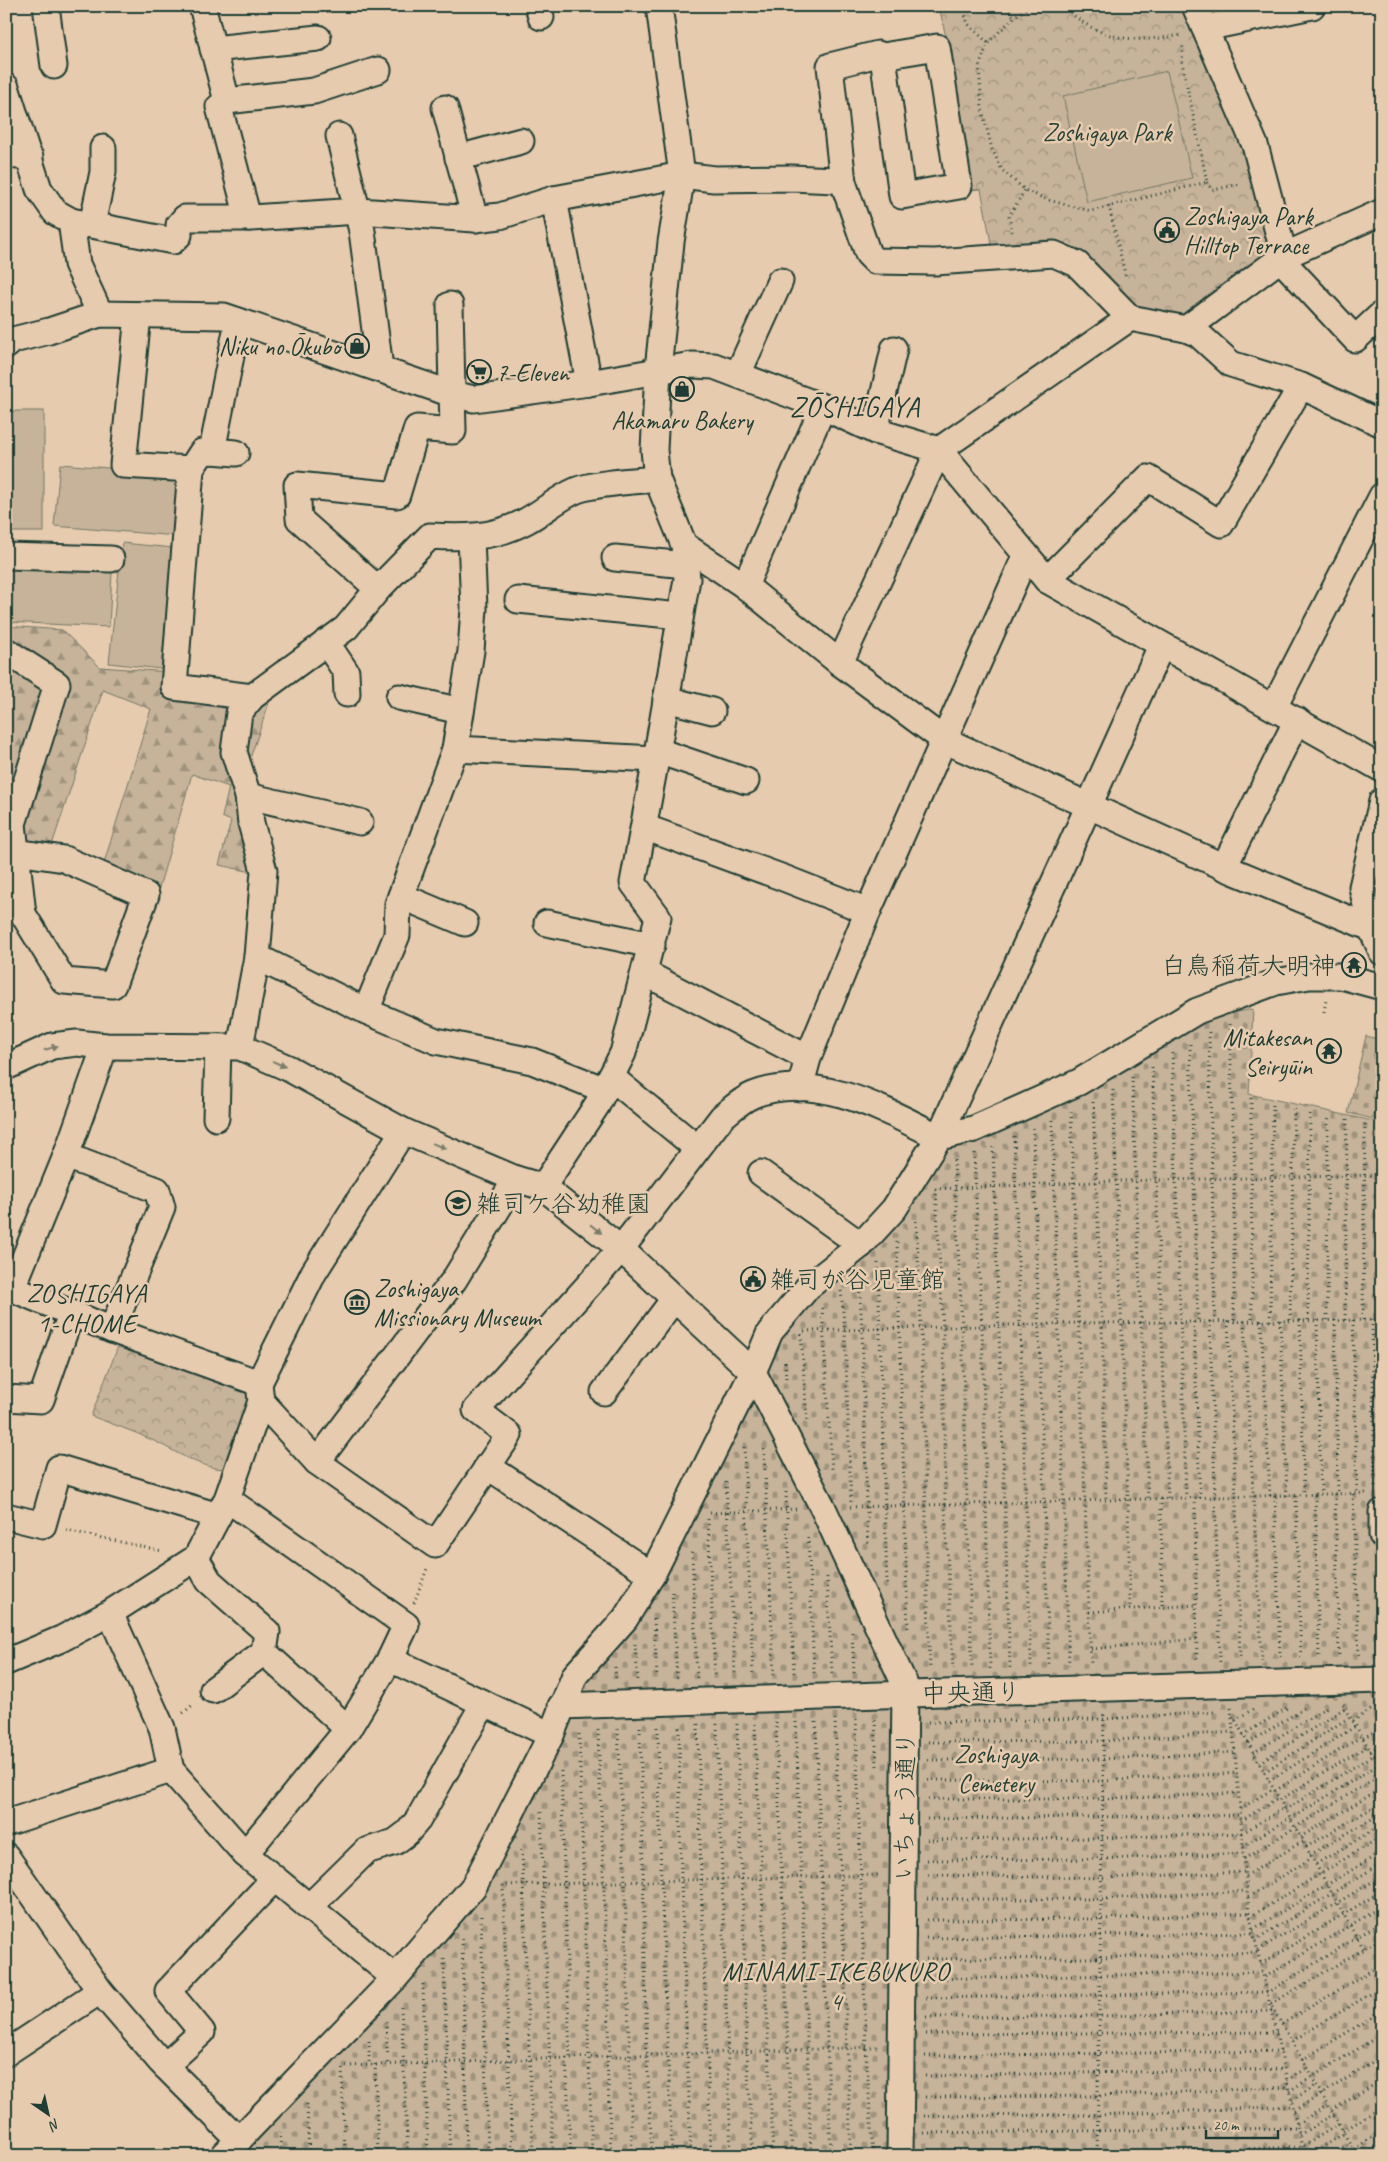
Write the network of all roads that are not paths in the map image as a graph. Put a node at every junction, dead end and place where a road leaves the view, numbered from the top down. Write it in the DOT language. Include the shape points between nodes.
graph roads {
  1 [pos="46,6"];
  2 [pos="202,6"];
  3 [pos="659,6"];
  4 [pos="1312,6"];
  5 [pos="1200,17"];
  6 [pos="318,38"];
  7 [pos="213,49"];
  8 [pos="883,56"];
  9 [pos="54,66"];
  10 [pos="378,70"];
  11 [pos="6,87"];
  12 [pos="227,101"];
  13 [pos="445,108"];
  14 [pos="339,136"];
  15 [pos="521,141"];
  16 [pos="103,148"];
  17 [pos="18,156"];
  18 [pos="458,158"];
  19 [pos="682,175"];
  20 [pos="843,182"];
  21 [pos="554,198"];
  22 [pos="358,211"];
  23 [pos="1382,212"];
  24 [pos="248,218"];
  25 [pos="475,219"];
  26 [pos="81,223"];
  27 [pos="1284,256"];
  28 [pos="780,281"];
  29 [pos="450,305"];
  30 [pos="100,314"];
  31 [pos="1382,314"];
  32 [pos="138,315"];
  33 [pos="1130,318"];
  34 [pos="238,321"];
  35 [pos="1186,329"];
  36 [pos="6,346"];
  37 [pos="894,349"];
  38 [pos="380,368"];
  39 [pos="658,370"];
  40 [pos="738,374"];
  41 [pos="589,384"];
  42 [pos="1301,386"];
  43 [pos="452,394"];
  44 [pos="823,407"];
  45 [pos="1381,421"];
  46 [pos="875,431"];
  47 [pos="939,450"];
  48 [pos="191,469"];
  49 [pos="657,479"];
  50 [pos="1382,496"];
  51 [pos="470,538"];
  52 [pos="685,555"];
  53 [pos="1026,555"];
  54 [pos="6,556"];
  55 [pos="615,558"];
  56 [pos="111,559"];
  57 [pos="1047,580"];
  58 [pos="745,586"];
  59 [pos="378,589"];
  60 [pos="518,600"];
  61 [pos="680,616"];
  62 [pos="326,642"];
  63 [pos="1161,646"];
  64 [pos="6,650"];
  65 [pos="840,663"];
  66 [pos="347,694"];
  67 [pos="252,697"];
  68 [pos="399,697"];
  69 [pos="666,699"];
  70 [pos="1274,707"];
  71 [pos="461,711"];
  72 [pos="712,711"];
  73 [pos="1297,720"];
  74 [pos="944,740"];
  75 [pos="456,749"];
  76 [pos="657,755"];
  77 [pos="1382,769"];
  78 [pos="746,780"];
  79 [pos="248,796"];
  80 [pos="1382,801"];
  81 [pos="1089,806"];
  82 [pos="360,822"];
  83 [pos="644,827"];
  84 [pos="16,852"];
  85 [pos="1224,867"];
  86 [pos="401,896"];
  87 [pos="868,911"];
  88 [pos="465,923"];
  89 [pos="547,923"];
  90 [pos="1370,928"];
  91 [pos="652,946"];
  92 [pos="1382,952"];
  93 [pos="257,957"];
  94 [pos="645,973"];
  95 [pos="1382,987"];
  96 [pos="366,1011"];
  97 [pos="105,1046"];
  98 [pos="229,1047"];
  99 [pos="808,1058"];
  100 [pos="6,1067"];
  101 [pos="608,1084"];
  102 [pos="800,1088"];
  103 [pos="216,1118"];
  104 [pos="403,1131"];
  105 [pos="946,1144"];
  106 [pos="697,1148"];
  107 [pos="66,1156"];
  108 [pos="761,1173"];
  109 [pos="516,1179"];
  110 [pos="543,1187"];
  111 [pos="621,1249"];
  112 [pos="869,1250"];
  113 [pos="9,1288"];
  114 [pos="674,1299"];
  115 [pos="71,1314"];
  116 [pos="112,1330"];
  117 [pos="753,1372"];
  118 [pos="260,1392"];
  119 [pos="604,1392"];
  120 [pos="6,1398"];
  121 [pos="317,1462"];
  122 [pos="487,1466"];
  123 [pos="223,1507"];
  124 [pos="1382,1512"];
  125 [pos="6,1516"];
  126 [pos="1382,1535"];
  127 [pos="196,1558"];
  128 [pos="662,1581"];
  129 [pos="110,1613"];
  130 [pos="264,1652"];
  131 [pos="390,1659"];
  132 [pos="6,1662"];
  133 [pos="1294,1686"];
  134 [pos="213,1690"];
  135 [pos="906,1694"];
  136 [pos="707,1701"];
  137 [pos="484,1703"];
  138 [pos="348,1729"];
  139 [pos="551,1735"];
  140 [pos="171,1770"];
  141 [pos="6,1823"];
  142 [pos="245,1854"];
  143 [pos="6,1856"];
  144 [pos="274,1879"];
  145 [pos="310,1906"];
  146 [pos="395,1978"];
  147 [pos="100,1991"];
  148 [pos="902,2036"];
  149 [pos="6,2053"];
  150 [pos="165,2066"];
  151 [pos="231,2148"];
  1 -- 9 [label="street"];
  2 -- 7 [label="street"];
  3 -- 19 [label="street"];
  4 -- 5 [label="street"];
  5 -- 27 [label="street" via="1255,145"];
  6 -- 7 [label="street"];
  7 -- 12 [label="street"];
  8 -- 8 [label="street" via="902,196 959,186 937,46"];
  8 -- 20 [label="street" via="878,54 830,66"];
  10 -- 12 [label="street" via="314,90"];
  11 -- 17 [label="street"];
  12 -- 24 [label="street" via="220,107"];
  13 -- 18 [label="street"];
  14 -- 22 [label="street"];
  15 -- 18 [label="street"];
  16 -- 26 [label="street" via="103,172"];
  17 -- 26 [label="street" via="55,212"];
  18 -- 25 [label="street"];
  19 -- 20 [label="street" via="714,179 791,178"];
  19 -- 21 [label="street"];
  19 -- 39 [label="street" via="671,242"];
  20 -- 33 [label="street" via="868,254 875,261 935,262 1054,254 1077,264"];
  21 -- 25 [label="street" via="500,216"];
  21 -- 41 [label="street"];
  22 -- 24 [label="street"];
  22 -- 25 [label="street"];
  22 -- 38 [label="street"];
  23 -- 27 [label="street"];
  24 -- 26 [label="street" via="185,218 179,225 179,235 173,241"];
  26 -- 30 [label="street" via="77,264"];
  27 -- 31 [label="street" via="1287,266 1355,339"];
  27 -- 35 [label="street"];
  28 -- 40 [label="street"];
  29 -- 43 [label="street"];
  30 -- 32 [label="street"];
  30 -- 36 [label="street" via="13,340"];
  32 -- 34 [label="street" via="224,316"];
  32 -- 48 [label="street" via="123,465"];
  33 -- 35 [label="street"];
  33 -- 47 [label="street"];
  34 -- 38 [label="street"];
  34 -- 48 [label="street" via="224,452 202,452"];
  35 -- 42 [label="street" via="1198,334 1231,364"];
  37 -- 46 [label="street"];
  38 -- 43 [label="street"];
  39 -- 40 [label="street" via="692,365 714,366"];
  39 -- 41 [label="street"];
  39 -- 49 [label="street" via="654,450"];
  40 -- 44 [label="street"];
  41 -- 43 [label="street" via="474,399"];
  42 -- 45 [label="street"];
  42 -- 57 [label="street" via="1221,524 1148,478"];
  43 -- 59 [label="street" via="453,431 417,428 397,495 297,484 299,519"];
  44 -- 46 [label="street"];
  44 -- 58 [label="street"];
  46 -- 47 [label="street"];
  47 -- 53 [label="street"];
  47 -- 65 [label="street"];
  48 -- 67 [label="street" via="174,688"];
  49 -- 51 [label="street" via="577,490 523,523"];
  49 -- 52 [label="street"];
  50 -- 70 [label="street"];
  51 -- 59 [label="street" via="430,536"];
  51 -- 71 [label="street" via="474,608"];
  52 -- 55 [label="street"];
  52 -- 58 [label="street"];
  52 -- 61 [label="street" via="687,579"];
  53 -- 57 [label="street"];
  53 -- 74 [label="street"];
  54 -- 56 [label="street"];
  57 -- 63 [label="street"];
  58 -- 65 [label="street"];
  59 -- 62 [label="street" via="346,628"];
  60 -- 61 [label="street"];
  61 -- 69 [label="street"];
  62 -- 66 [label="street" via="346,672"];
  62 -- 67 [label="street"];
  63 -- 70 [label="street"];
  63 -- 81 [label="street"];
  64 -- 84 [label="street" via="57,684 13,824"];
  65 -- 74 [label="street"];
  67 -- 79 [label="street" via="239,714 234,752"];
  68 -- 71 [label="street"];
  69 -- 72 [label="street"];
  69 -- 76 [label="street"];
  70 -- 73 [label="street"];
  71 -- 75 [label="street"];
  73 -- 77 [label="street"];
  73 -- 85 [label="street"];
  74 -- 81 [label="street"];
  74 -- 87 [label="street"];
  75 -- 76 [label="street"];
  75 -- 86 [label="street"];
  76 -- 78 [label="street"];
  76 -- 83 [label="street"];
  79 -- 82 [label="street"];
  79 -- 93 [label="street" via="251,823 264,871"];
  80 -- 90 [label="street" via="1362,887"];
  81 -- 85 [label="street"];
  81 -- 105 [label="street"];
  83 -- 87 [label="street"];
  83 -- 91 [label="street" via="633,883 658,917"];
  84 -- 84 [label="street" via="22,914 64,981 113,985 146,896 64,859"];
  85 -- 90 [label="street"];
  86 -- 88 [label="street"];
  86 -- 96 [label="street" via="397,936"];
  87 -- 99 [label="street"];
  89 -- 91 [label="street"];
  90 -- 92 [label="street"];
  91 -- 94 [label="street"];
  93 -- 96 [label="street"];
  93 -- 98 [label="street"];
  94 -- 99 [label="street"];
  94 -- 101 [label="street" via="623,1053"];
  95 -- 105 [label="street" via="1340,976 1310,976 1276,982 1197,1011 1081,1090 974,1129"];
  96 -- 101 [label="street" via="436,1041 532,1061"];
  97 -- 98 [label="street"];
  100 -- 97 [label="street, one-way" via="52,1046 77,1043"];
  97 -- 107 [label="street"];
  98 -- 103 [label="street"];
  98 -- 104 [label="street, one-way" via="288,1068"];
  99 -- 102 [label="street"];
  101 -- 106 [label="street"];
  101 -- 110 [label="street" via="598,1105"];
  102 -- 105 [label="street" via="838,1093 873,1104"];
  102 -- 106 [label="street" via="768,1090 751,1095 722,1117"];
  104 -- 109 [label="street, one-way"];
  104 -- 118 [label="street" via="314,1272"];
  105 -- 112 [label="street" via="894,1209"];
  106 -- 111 [label="street"];
  107 -- 113 [label="street"];
  107 -- 116 [label="street" via="157,1190 162,1207"];
  108 -- 112 [label="street"];
  109 -- 110 [label="street"];
  109 -- 121 [label="street" via="454,1280"];
  110 -- 111 [label="street, one-way"];
  111 -- 114 [label="street"];
  111 -- 122 [label="street" via="476,1410 509,1435"];
  112 -- 117 [label="street" via="808,1287 770,1332"];
  113 -- 115 [label="street"];
  114 -- 117 [label="street"];
  114 -- 119 [label="street"];
  115 -- 116 [label="street"];
  115 -- 120 [label="street" via="41,1400"];
  116 -- 118 [label="street"];
  117 -- 128 [label="street"];
  117 -- 135 [label="street, いちょう通り" via="815,1508 905,1685"];
  118 -- 121 [label="street"];
  118 -- 123 [label="street"];
  121 -- 122 [label="street" via="436,1545"];
  122 -- 128 [label="street"];
  123 -- 125 [label="street" via="59,1468 43,1525"];
  123 -- 127 [label="street"];
  123 -- 131 [label="street" via="406,1625"];
  124 -- 126 [label="street"];
  127 -- 129 [label="street"];
  127 -- 130 [label="street" via="210,1581 267,1632"];
  128 -- 136 [label="street" via="575,1675"];
  129 -- 132 [label="street" via="61,1639"];
  129 -- 140 [label="street" via="162,1728"];
  130 -- 134 [label="street"];
  130 -- 138 [label="street"];
  131 -- 137 [label="street"];
  131 -- 138 [label="street"];
  133 -- 135 [label="street, 中央通り"];
  135 -- 136 [label="street, 中央通り"];
  135 -- 148 [label="street, いちょう通り"];
  136 -- 139 [label="street"];
  137 -- 139 [label="street"];
  137 -- 145 [label="street" via="418,1820 407,1833 395,1842 366,1851"];
  138 -- 142 [label="street"];
  139 -- 146 [label="street" via="474,1886"];
  140 -- 141 [label="street"];
  140 -- 142 [label="street"];
  142 -- 144 [label="street"];
  143 -- 147 [label="street"];
  144 -- 145 [label="street"];
  144 -- 150 [label="street" via="168,1991 202,2032"];
  145 -- 146 [label="street"];
  146 -- 151 [label="street"];
  147 -- 149 [label="street"];
  147 -- 150 [label="street"];
  150 -- 151 [label="street"];
}
